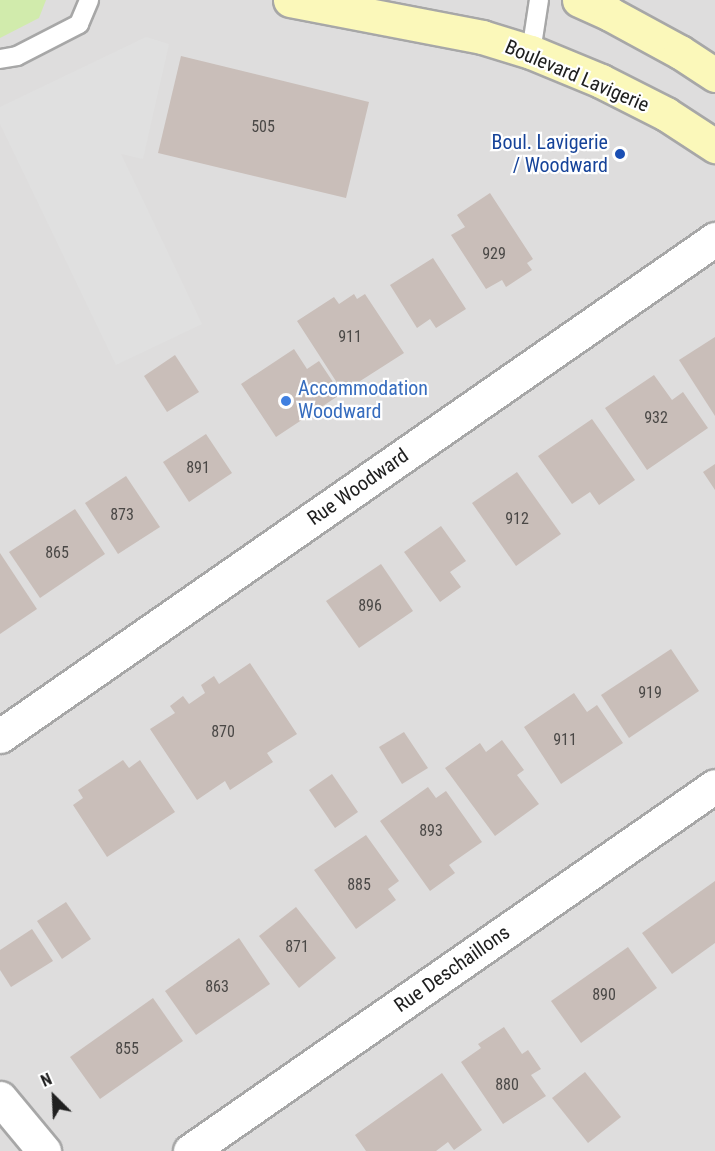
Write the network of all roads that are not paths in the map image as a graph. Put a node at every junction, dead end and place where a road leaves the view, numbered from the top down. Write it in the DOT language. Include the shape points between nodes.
graph roads {
  1 [pos="89,0"];
  2 [pos="290,0"];
  3 [pos="539,0"];
  4 [pos="579,0"];
  5 [pos="531,52"];
  6 [pos="0,59"];
  7 [pos="715,75"];
  8 [pos="715,146"];
  9 [pos="715,238"];
  10 [pos="0,736"];
  11 [pos="715,786"];
  12 [pos="0,1098"];
  13 [pos="44,1151"];
  14 [pos="190,1151"];
  1 -- 6 [label="lane" via="79,24 17,56"];
  2 -- 5 [label="main road, Boulevard Lavigerie" via="482,37"];
  3 -- 5 [label="lane"];
  4 -- 7 [label="main road" via="660,41"];
  5 -- 8 [label="main road, Boulevard Lavigerie" via="666,114"];
  9 -- 10 [label="street, Rue Woodward"];
  11 -- 14 [label="street, Rue Deschaillons"];
  12 -- 13 [label="street"];
}
